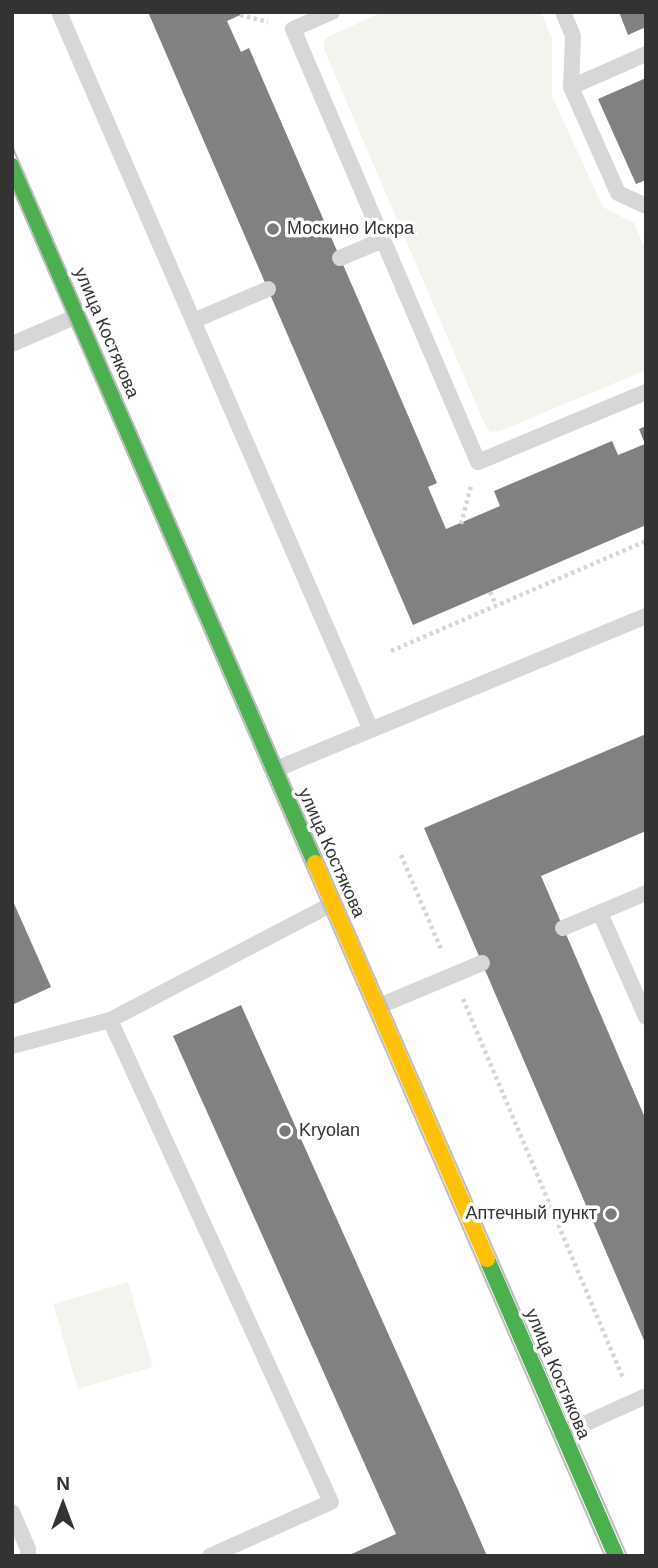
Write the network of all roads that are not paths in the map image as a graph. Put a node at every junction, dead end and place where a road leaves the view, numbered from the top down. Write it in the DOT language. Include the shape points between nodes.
graph roads {
  1 [pos="58,12"];
  2 [pos="332,12"];
  3 [pos="563,12"];
  4 [pos="646,54"];
  5 [pos="571,87"];
  6 [pos="12,166"];
  7 [pos="646,206"];
  8 [pos="383,240"];
  9 [pos="340,258"];
  10 [pos="268,289"];
  11 [pos="77,316"];
  12 [pos="193,321"];
  13 [pos="12,344"];
  14 [pos="646,392"];
  15 [pos="646,616"];
  16 [pos="371,730"];
  17 [pos="274,770"];
  18 [pos="646,893"];
  19 [pos="332,904"];
  20 [pos="600,913"];
  21 [pos="564,928"];
  22 [pos="482,963"];
  23 [pos="377,1007"];
  24 [pos="646,1017"];
  25 [pos="110,1020"];
  26 [pos="12,1046"];
  27 [pos="640,1399"];
  28 [pos="562,1434"];
  29 [pos="12,1511"];
  30 [pos="28,1556"];
  31 [pos="210,1556"];
  32 [pos="616,1556"];
  1 -- 12 [label="lane"];
  2 -- 8 [label="lane" via="293,29"];
  3 -- 5 [label="lane" via="573,36"];
  4 -- 5 [label="lane"];
  5 -- 7 [label="lane" via="618,193"];
  6 -- 11 [label="street, улица Костякова"];
  8 -- 9 [label="lane"];
  8 -- 14 [label="lane" via="478,462"];
  10 -- 12 [label="lane"];
  11 -- 13 [label="lane"];
  11 -- 17 [label="street, улица Костякова"];
  12 -- 16 [label="lane"];
  15 -- 16 [label="lane"];
  16 -- 17 [label="lane"];
  17 -- 19 [label="street, улица Костякова"];
  18 -- 20 [label="lane"];
  19 -- 23 [label="street, улица Костякова"];
  19 -- 25 [label="lane"];
  20 -- 21 [label="lane"];
  20 -- 24 [label="lane"];
  22 -- 23 [label="lane"];
  23 -- 28 [label="street, улица Костякова"];
  25 -- 26 [label="lane"];
  25 -- 31 [label="lane" via="331,1502"];
  27 -- 28 [label="lane"];
  28 -- 32 [label="street, улица Костякова"];
  29 -- 30 [label="lane"];
}
